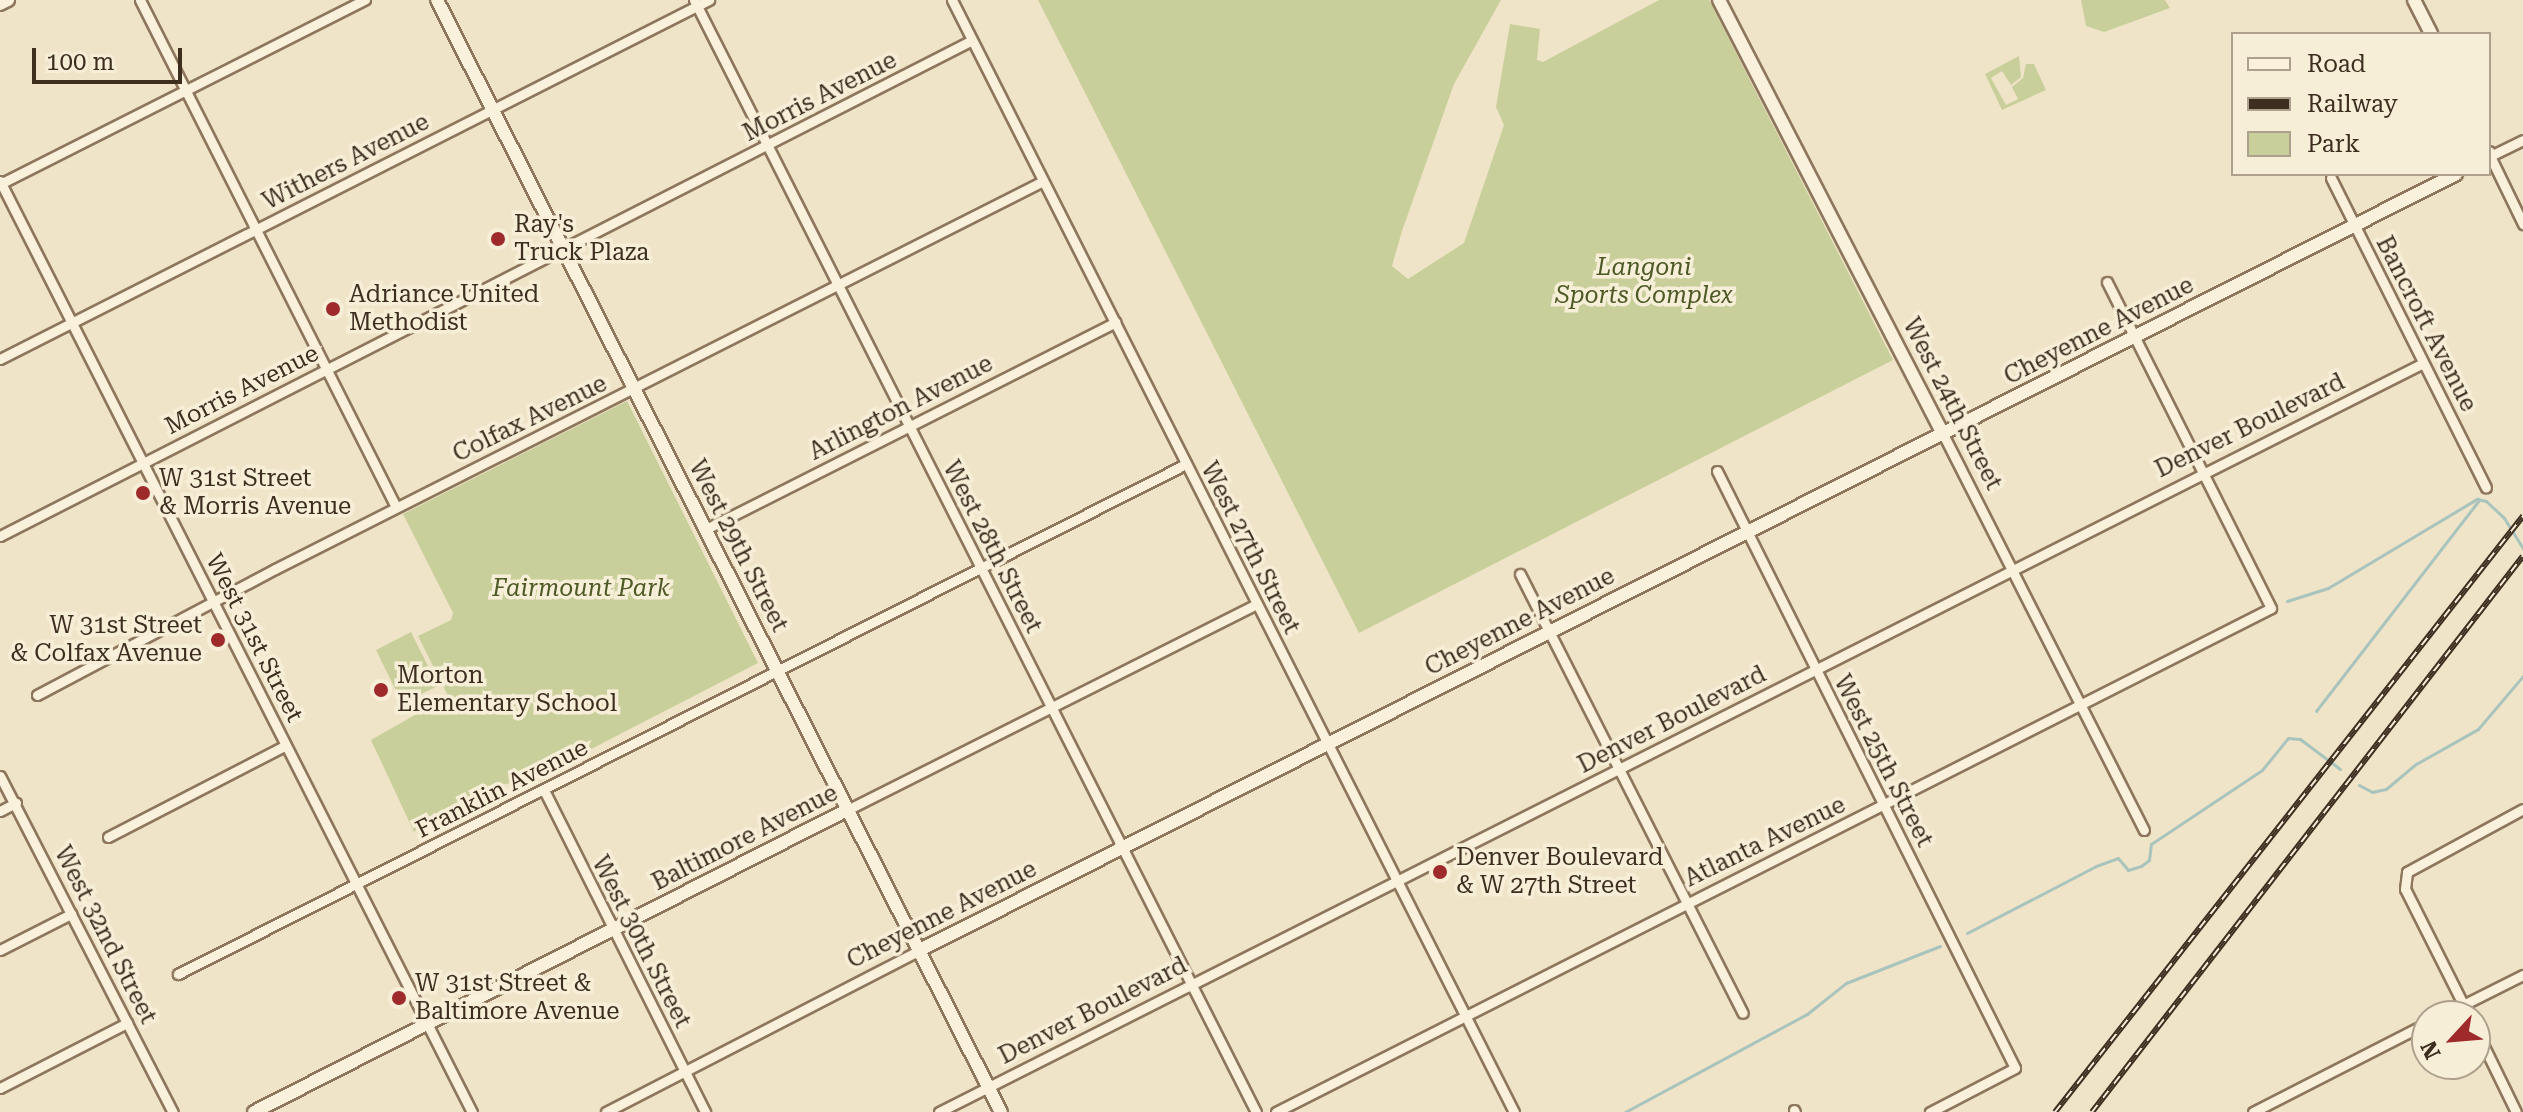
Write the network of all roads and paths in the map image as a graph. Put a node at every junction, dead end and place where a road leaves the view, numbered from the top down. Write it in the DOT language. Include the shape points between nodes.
graph roads {
  1 [pos="8,0"];
  2 [pos="140,0"];
  3 [pos="365,0"];
  4 [pos="437,0"];
  5 [pos="709,0"];
  6 [pos="952,0"];
  7 [pos="1719,0"];
  8 [pos="2414,0"];
  9 [pos="695,3"];
  10 [pos="0,4"];
  11 [pos="2430,32"];
  12 [pos="972,40"];
  13 [pos="186,89"];
  14 [pos="493,111"];
  15 [pos="2523,140"];
  16 [pos="768,147"];
  17 [pos="2491,154"];
  18 [pos="2491,159"];
  19 [pos="2452,176"];
  20 [pos="2331,178"];
  21 [pos="1043,181"];
  22 [pos="0,183"];
  23 [pos="2523,224"];
  24 [pos="2354,226"];
  25 [pos="256,230"];
  26 [pos="563,247"];
  27 [pos="2107,282"];
  28 [pos="839,286"];
  29 [pos="1115,322"];
  30 [pos="72,323"];
  31 [pos="2135,338"];
  32 [pos="0,359"];
  33 [pos="2423,363"];
  34 [pos="327,368"];
  35 [pos="634,390"];
  36 [pos="909,427"];
  37 [pos="1943,434"];
  38 [pos="143,463"];
  39 [pos="1186,464"];
  40 [pos="2202,470"];
  41 [pos="1717,471"];
  42 [pos="2486,487"];
  43 [pos="396,507"];
  44 [pos="704,530"];
  45 [pos="1748,532"];
  46 [pos="0,536"];
  47 [pos="980,567"];
  48 [pos="2011,569"];
  49 [pos="1520,574"];
  50 [pos="213,600"];
  51 [pos="1256,604"];
  52 [pos="1550,632"];
  53 [pos="1814,668"];
  54 [pos="776,671"];
  55 [pos="37,695"];
  56 [pos="2079,704"];
  57 [pos="1051,707"];
  58 [pos="1327,743"];
  59 [pos="286,745"];
  60 [pos="1621,770"];
  61 [pos="0,776"];
  62 [pos="544,790"];
  63 [pos="16,803"];
  64 [pos="1883,806"];
  65 [pos="2523,809"];
  66 [pos="847,810"];
  67 [pos="0,811"];
  68 [pos="2144,830"];
  69 [pos="108,837"];
  70 [pos="1123,847"];
  71 [pos="1396,879"];
  72 [pos="355,883"];
  73 [pos="1687,903"];
  74 [pos="71,914"];
  75 [pos="612,931"];
  76 [pos="0,950"];
  77 [pos="918,951"];
  78 [pos="178,974"];
  79 [pos="2523,975"];
  80 [pos="1191,983"];
  81 [pos="2460,1000"];
  82 [pos="2473,1000"];
  83 [pos="1743,1013"];
  84 [pos="1465,1015"];
  85 [pos="127,1023"];
  86 [pos="426,1023"];
  87 [pos="2411,1031"];
  88 [pos="2491,1061"];
  89 [pos="685,1073"];
  90 [pos="988,1087"];
  91 [pos="0,1088"];
  92 [pos="2274,1102"];
  93 [pos="173,1112"];
  94 [pos="254,1112"];
  95 [pos="472,1112"];
  96 [pos="606,1112"];
  97 [pos="705,1112"];
  98 [pos="939,1112"];
  99 [pos="1001,1112"];
  100 [pos="1256,1112"];
  101 [pos="1276,1112"];
  102 [pos="1514,1112"];
  103 [pos="1930,1112"];
  104 [pos="2253,1112"];
  105 [pos="2279,1112"];
  106 [pos="2516,1112"];
  1 -- 10 [label="street"];
  2 -- 13 [label="street"];
  3 -- 13 [label="street"];
  4 -- 14 [label="street, West 29th Street"];
  5 -- 9 [label="street, Withers Avenue"];
  6 -- 12 [label="street, West 27th Street"];
  7 -- 37 [label="street, West 24th Street"];
  8 -- 11 [label="street"];
  9 -- 14 [label="street, Withers Avenue"];
  9 -- 16 [label="street, West 28th Street"];
  12 -- 16 [label="street, Morris Avenue"];
  12 -- 21 [label="street, West 27th Street"];
  13 -- 22 [label="street"];
  13 -- 25 [label="street"];
  14 -- 25 [label="street, Withers Avenue"];
  14 -- 26 [label="street, West 29th Street"];
  15 -- 17 [label="street"];
  16 -- 26 [label="street, Morris Avenue"];
  16 -- 28 [label="street, West 28th Street"];
  18 -- 23 [label="street"];
  19 -- 24 [label="street, Cheyenne Avenue"];
  20 -- 24 [label="street, Bancroft Avenue"];
  21 -- 28 [label="street, Colfax Avenue"];
  21 -- 29 [label="street, West 27th Street"];
  22 -- 30 [label="street, West 31st Street"];
  24 -- 31 [label="street, Cheyenne Avenue"];
  24 -- 33 [label="street, Bancroft Avenue"];
  25 -- 30 [label="street, Withers Avenue"];
  25 -- 34 [label="street"];
  26 -- 34 [label="street, Morris Avenue"];
  26 -- 35 [label="street, West 29th Street"];
  27 -- 31 [label="street"];
  28 -- 35 [label="street, Colfax Avenue"];
  28 -- 36 [label="street, West 28th Street"];
  29 -- 36 [label="street, Arlington Avenue"];
  29 -- 39 [label="street, West 27th Street"];
  30 -- 32 [label="street, Withers Avenue"];
  30 -- 38 [label="street, West 31st Street"];
  31 -- 37 [label="street, Cheyenne Avenue"];
  31 -- 40 [label="street"];
  33 -- 40 [label="street, Denver Boulevard"];
  33 -- 42 [label="street, Bancroft Avenue"];
  34 -- 38 [label="street, Morris Avenue"];
  34 -- 43 [label="street"];
  35 -- 43 [label="street, Colfax Avenue"];
  35 -- 44 [label="street, West 29th Street"];
  36 -- 44 [label="street, Arlington Avenue"];
  36 -- 47 [label="street, West 28th Street"];
  37 -- 45 [label="street, Cheyenne Avenue"];
  37 -- 48 [label="street, West 24th Street"];
  38 -- 46 [label="street, Morris Avenue"];
  38 -- 50 [label="street, West 31st Street"];
  39 -- 47 [label="street, Franklin Avenue"];
  39 -- 51 [label="street, West 27th Street"];
  40 -- 48 [label="street, Denver Boulevard"];
  40 -- 56 [label="street, Atlanta Avenue" via="2271,608"];
  41 -- 45 [label="street, West 25th Street"];
  43 -- 50 [label="street, Colfax Avenue"];
  44 -- 54 [label="street, West 29th Street"];
  45 -- 52 [label="street, Cheyenne Avenue"];
  45 -- 53 [label="street, West 25th Street"];
  47 -- 54 [label="street, Franklin Avenue"];
  47 -- 57 [label="street, West 28th Street"];
  48 -- 53 [label="street, Denver Boulevard"];
  48 -- 56 [label="street, West 24th Street"];
  49 -- 52 [label="street"];
  50 -- 55 [label="street, Colfax Avenue"];
  50 -- 59 [label="street, West 31st Street"];
  51 -- 57 [label="street, Baltimore Avenue"];
  51 -- 58 [label="street, West 27th Street"];
  52 -- 58 [label="street, Cheyenne Avenue"];
  52 -- 60 [label="street"];
  53 -- 60 [label="street, Denver Boulevard"];
  53 -- 64 [label="street, West 25th Street"];
  54 -- 62 [label="street, Franklin Avenue"];
  54 -- 66 [label="street, West 29th Street"];
  56 -- 64 [label="street, Atlanta Avenue"];
  56 -- 68 [label="street, West 24th Street"];
  57 -- 66 [label="street, Baltimore Avenue"];
  57 -- 70 [label="street, West 28th Street"];
  58 -- 70 [label="street, Cheyenne Avenue"];
  58 -- 71 [label="street, West 27th Street"];
  59 -- 69 [label="street"];
  59 -- 72 [label="street, West 31st Street"];
  60 -- 71 [label="street, Denver Boulevard"];
  60 -- 73 [label="street"];
  61 -- 63 [label="street, West 32nd Street"];
  62 -- 72 [label="street, Franklin Avenue"];
  62 -- 75 [label="street, West 30th Street"];
  63 -- 67 [label="street"];
  63 -- 74 [label="street, West 32nd Street"];
  64 -- 73 [label="street, Atlanta Avenue"];
  64 -- 103 [label="street, West 25th Street" via="2015,1068"];
  65 -- 81 [label="street" via="2407,872 2405,889"];
  66 -- 75 [label="street, Baltimore Avenue"];
  66 -- 77 [label="street, West 29th Street"];
  70 -- 77 [label="street, Cheyenne Avenue"];
  70 -- 80 [label="street, West 28th Street"];
  71 -- 80 [label="street, Denver Boulevard"];
  71 -- 84 [label="street, West 27th Street"];
  72 -- 78 [label="street, Franklin Avenue"];
  72 -- 86 [label="street, West 31st Street"];
  73 -- 83 [label="street"];
  73 -- 84 [label="street, Atlanta Avenue"];
  74 -- 76 [label="street"];
  74 -- 85 [label="street, West 32nd Street"];
  75 -- 86 [label="street, Baltimore Avenue"];
  75 -- 89 [label="street, West 30th Street"];
  77 -- 89 [label="street, Cheyenne Avenue"];
  77 -- 90 [label="street, West 29th Street"];
  79 -- 82 [label="street"];
  80 -- 90 [label="street, Denver Boulevard"];
  80 -- 100 [label="street, West 28th Street"];
  84 -- 101 [label="street, Atlanta Avenue"];
  84 -- 102 [label="street, West 27th Street"];
  85 -- 91 [label="street"];
  85 -- 93 [label="street, West 32nd Street"];
  86 -- 94 [label="street, Baltimore Avenue"];
  86 -- 95 [label="street, West 31st Street"];
  87 -- 92 [label="street"];
  88 -- 106 [label="street"];
  89 -- 96 [label="street, Cheyenne Avenue"];
  89 -- 97 [label="street, West 30th Street"];
  90 -- 98 [label="street, Denver Boulevard"];
  90 -- 99 [label="street, West 29th Street"];
  92 -- 104 [label="street"];
  92 -- 105 [label="street"];
}
